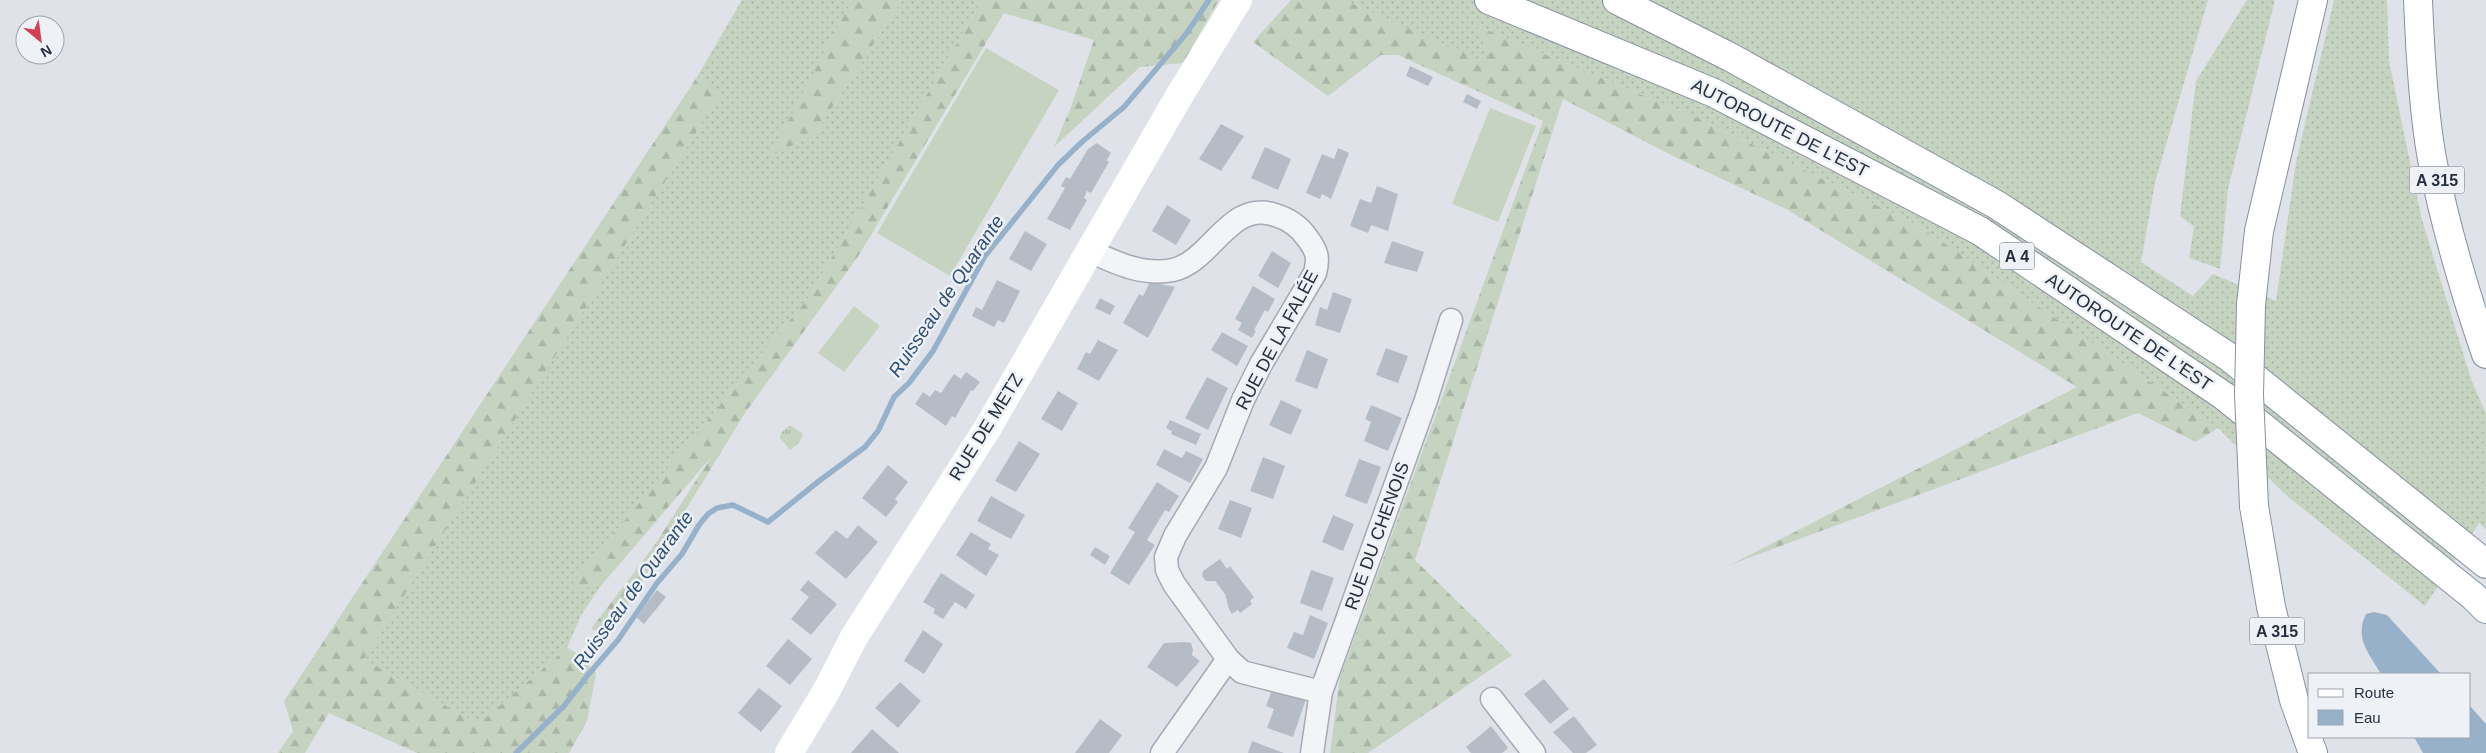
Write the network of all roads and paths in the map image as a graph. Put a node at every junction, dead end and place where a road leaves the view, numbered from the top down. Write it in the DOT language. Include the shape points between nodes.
graph roads {
  1 [pos="1238,0"];
  2 [pos="1489,0"];
  3 [pos="1617,0"];
  4 [pos="2313,0"];
  5 [pos="2418,0"];
  6 [pos="1090,251"];
  7 [pos="1451,320"];
  8 [pos="2486,354"];
  9 [pos="2486,564"];
  10 [pos="2486,609"];
  11 [pos="1228,659"];
  12 [pos="1320,692"];
  13 [pos="1492,699"];
  14 [pos="789,753"];
  15 [pos="1162,753"];
  16 [pos="1312,753"];
  17 [pos="1534,753"];
  18 [pos="2313,753"];
  1 -- 6 [label="main road, RUE DE METZ"];
  2 -- 10 [label="main road, AUTOROUTE DE L’EST / A 4" via="1714,93 1980,231 2224,396"];
  3 -- 9 [label="main road, AUTOROUTE DE L’EST / A 4" via="1730,57 2005,211 2229,357"];
  4 -- 18 [label="main road, A 315, bridge" via="2259,231 2250,305 2249,396 2254,506 2271,607 2294,700"];
  5 -- 8 [label="main road, A 315" via="2432,158 2465,293"];
  6 -- 11 [label="street, RUE DE LA FALÉE" via="1124,266 1148,272 1176,269 1193,260 1235,222 1256,213 1285,218 1302,230 1315,248 1319,260 1315,273 1261,364 1216,468 1166,557 1167,570 1174,584"];
  6 -- 14 [label="main road, RUE DE METZ" via="987,429 854,637"];
  7 -- 12 [label="street, RUE DU CHENOIS" via="1426,400"];
  11 -- 12 [label="street, RUE DE LA FALÉE" via="1242,672"];
  11 -- 15 [label="street"];
  12 -- 16 [label="street, RUE DU CHENOIS"];
  13 -- 17 [label="street"];
}
